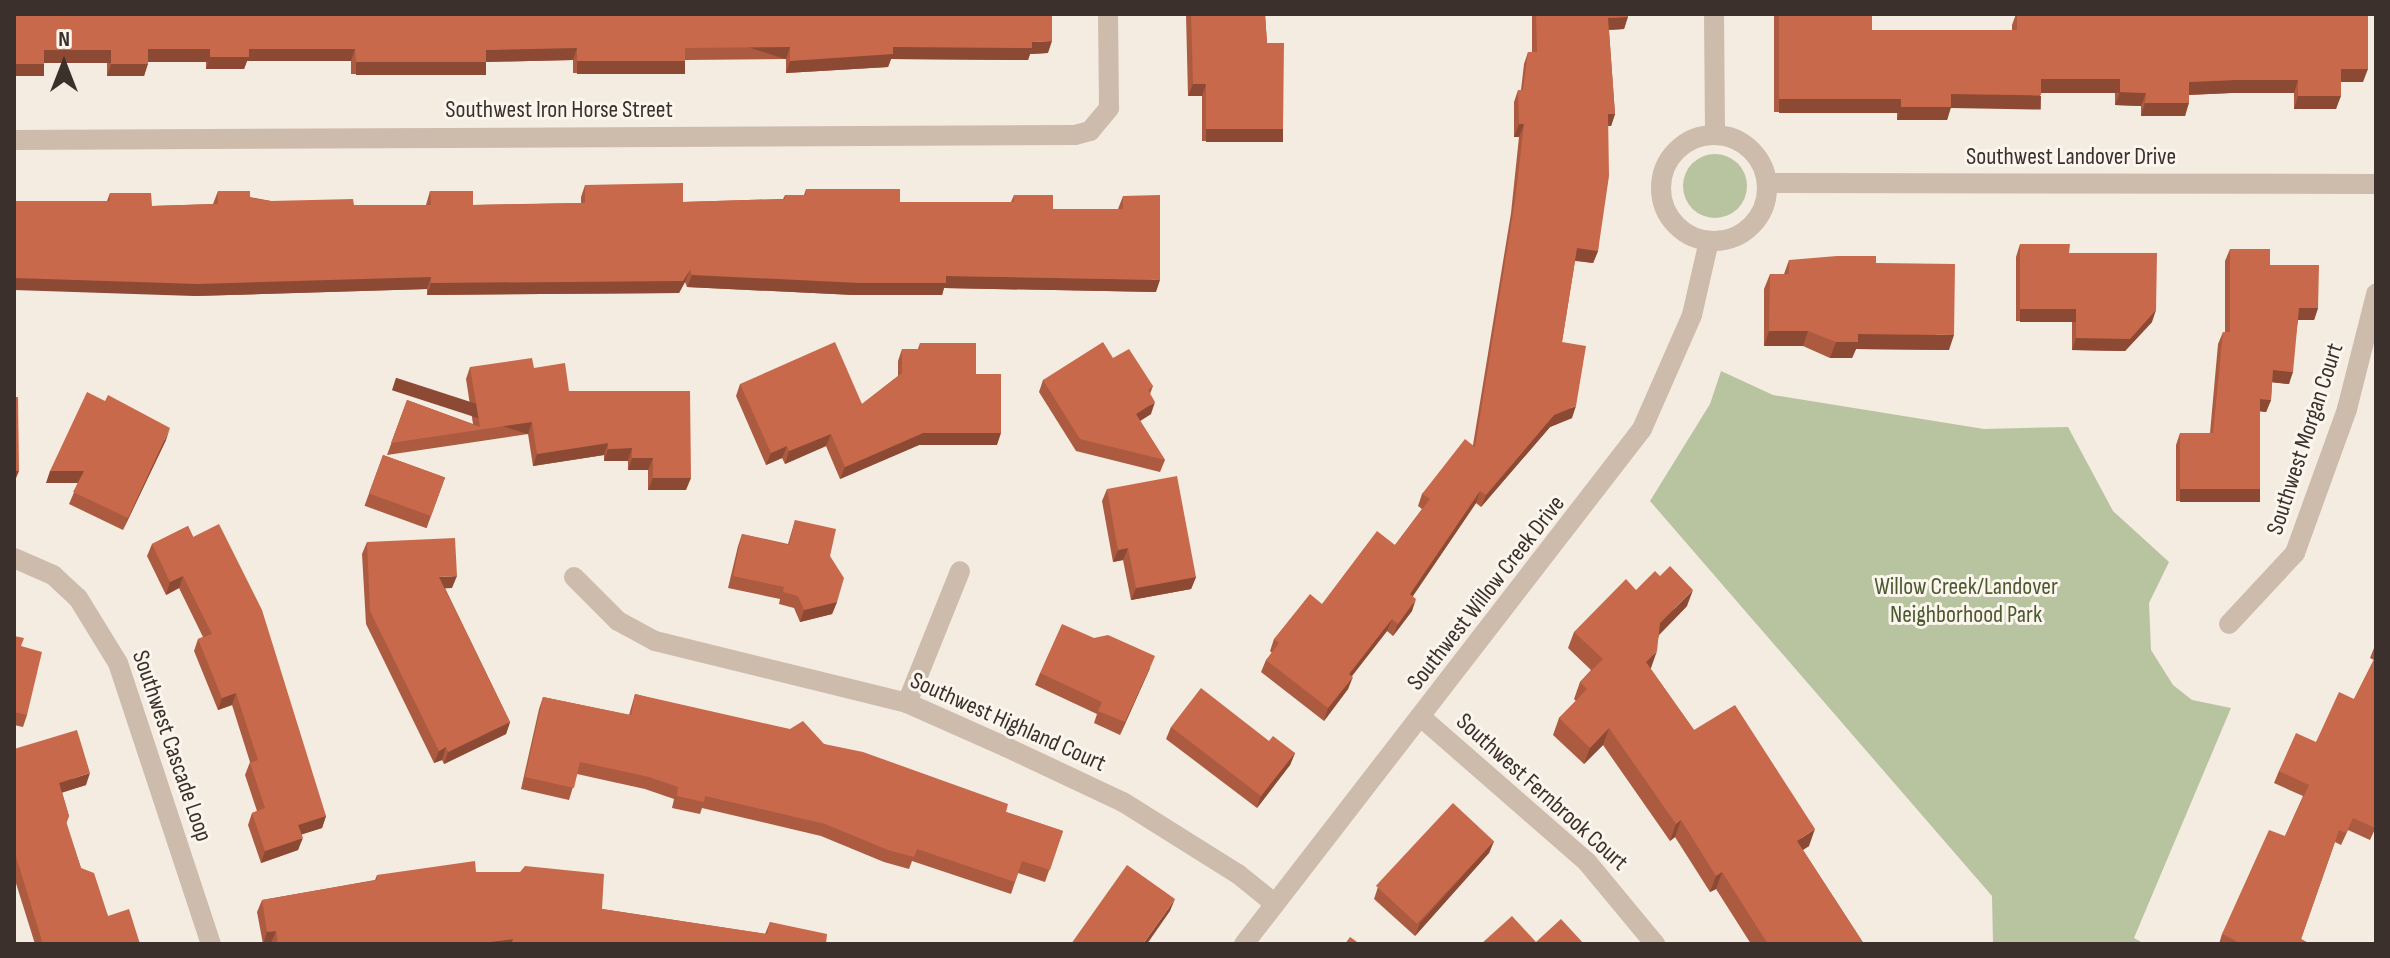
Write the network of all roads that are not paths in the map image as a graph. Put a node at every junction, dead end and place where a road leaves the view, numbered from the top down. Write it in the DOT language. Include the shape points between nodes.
graph roads {
  1 [pos="1108,14"];
  2 [pos="1714,14"];
  3 [pos="1715,135"];
  4 [pos="14,140"];
  5 [pos="1767,183"];
  6 [pos="2376,184"];
  7 [pos="1709,241"];
  8 [pos="2376,294"];
  9 [pos="14,558"];
  10 [pos="960,571"];
  11 [pos="574,577"];
  12 [pos="2229,624"];
  13 [pos="907,703"];
  14 [pos="1422,718"];
  15 [pos="1274,903"];
  16 [pos="211,944"];
  17 [pos="1244,944"];
  18 [pos="1655,944"];
  1 -- 4 [label="street, Southwest Iron Horse Street" via="1111,90 1101,122 1075,135"];
  2 -- 3 [label="street"];
  3 -- 5 [label="street" via="1748,146 1760,159"];
  3 -- 7 [label="street" via="1681,146 1669,160 1662,185 1666,211 1677,226"];
  5 -- 6 [label="street, Southwest Landover Drive"];
  5 -- 7 [label="street" via="1763,210 1754,223 1726,240"];
  7 -- 14 [label="street, Southwest Willow Creek Drive" via="1692,315 1642,429"];
  8 -- 12 [label="street, Southwest Morgan Court" via="2347,409 2295,553"];
  9 -- 16 [label="street, Southwest Cascade Loop" via="53,575 78,598 118,663"];
  10 -- 13 [label="street"];
  11 -- 13 [label="street, Southwest Highland Court" via="618,621 655,641"];
  13 -- 15 [label="street, Southwest Highland Court" via="1123,802"];
  14 -- 15 [label="street, Southwest Willow Creek Drive"];
  14 -- 18 [label="street, Southwest Fernbrook Court" via="1587,862"];
  15 -- 17 [label="street, Southwest Willow Creek Drive"];
}
